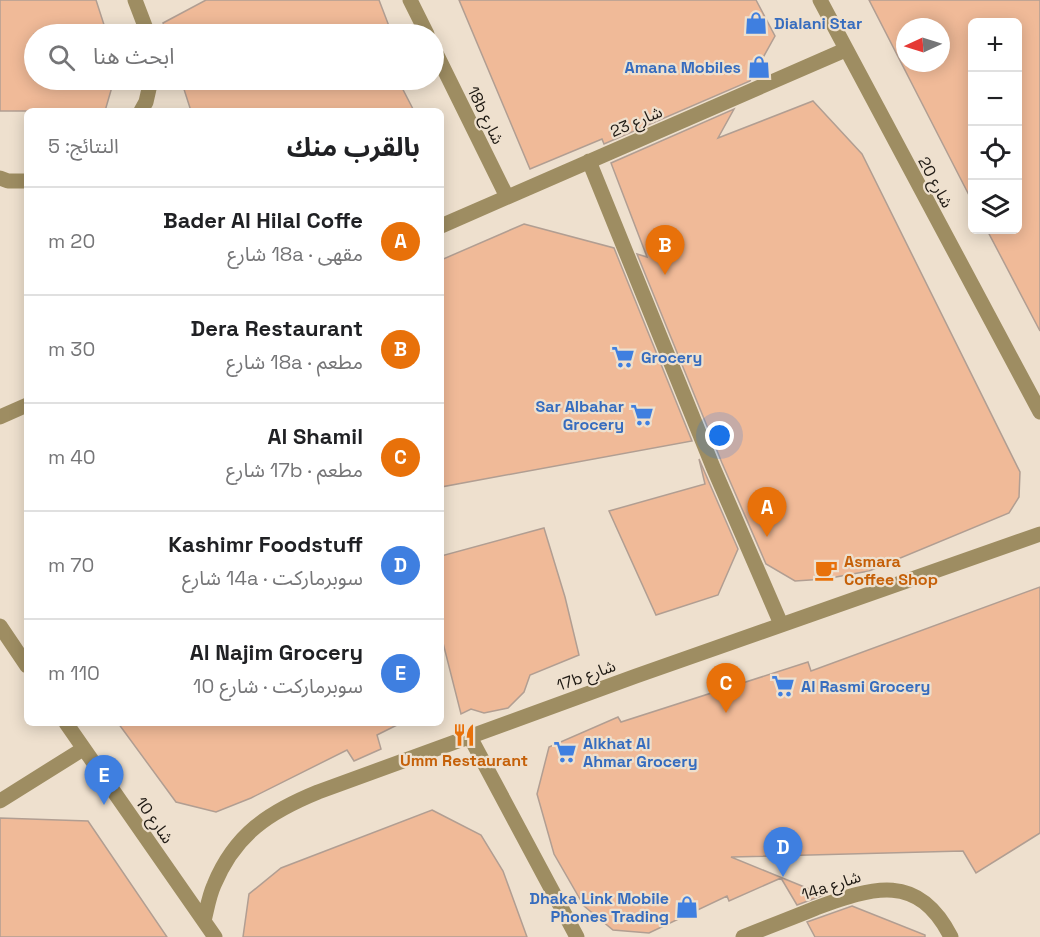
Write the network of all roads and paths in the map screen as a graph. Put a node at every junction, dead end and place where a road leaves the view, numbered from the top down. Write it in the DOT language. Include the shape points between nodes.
graph roads {
  1 [pos="135,0"];
  2 [pos="410,0"];
  3 [pos="820,0"];
  4 [pos="144,24"];
  5 [pos="422,24"];
  6 [pos="846,50"];
  7 [pos="444,69"];
  8 [pos="148,90"];
  9 [pos="144,107"];
  10 [pos="589,161"];
  11 [pos="0,178"];
  12 [pos="24,181"];
  13 [pos="507,197"];
  14 [pos="444,224"];
  15 [pos="24,406"];
  16 [pos="1040,412"];
  17 [pos="0,417"];
  18 [pos="1040,534"];
  19 [pos="781,624"];
  20 [pos="0,626"];
  21 [pos="24,662"];
  22 [pos="68,726"];
  23 [pos="470,737"];
  24 [pos="83,749"];
  25 [pos="0,801"];
  26 [pos="204,921"];
  27 [pos="214,937"];
  28 [pos="577,937"];
  29 [pos="743,937"];
  30 [pos="951,937"];
  1 -- 4 [label="street"];
  2 -- 5 [label="street"];
  3 -- 6 [label="street, شارع 20"];
  6 -- 10 [label="street, شارع 23"];
  6 -- 16 [label="street, شارع 20"];
  7 -- 13 [label="street, 18b شارع"];
  8 -- 9 [label="street"];
  10 -- 13 [label="street, شارع 23"];
  10 -- 19 [label="street"];
  11 -- 12 [label="street"];
  13 -- 14 [label="street, شارع 23"];
  15 -- 17 [label="street"];
  18 -- 19 [label="street, 17b شارع"];
  19 -- 23 [label="street, 17b شارع"];
  20 -- 21 [label="street"];
  22 -- 24 [label="street, شارع 10"];
  23 -- 26 [label="street, 17b شارع" via="284,806 254,827 231,854 214,886"];
  23 -- 28 [label="street"];
  24 -- 25 [label="street"];
  24 -- 26 [label="street, شارع 10"];
  26 -- 27 [label="street, شارع 10"];
  29 -- 30 [label="street, 14a شارع" via="844,898 886,889 908,893 927,904"];
}
